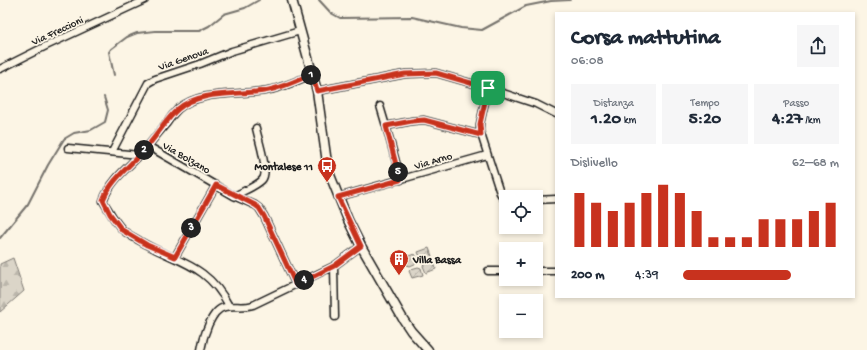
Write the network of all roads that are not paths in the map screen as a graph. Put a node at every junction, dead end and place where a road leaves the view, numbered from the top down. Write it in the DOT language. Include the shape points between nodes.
graph roads {
  1 [pos="145,0"];
  2 [pos="292,0"];
  3 [pos="300,31"];
  4 [pos="0,69"];
  5 [pos="312,74"];
  6 [pos="488,88"];
  7 [pos="317,91"];
  8 [pos="380,106"];
  9 [pos="555,114"];
  10 [pos="386,126"];
  11 [pos="256,128"];
  12 [pos="481,135"];
  13 [pos="148,146"];
  14 [pos="68,148"];
  15 [pos="112,152"];
  16 [pos="139,155"];
  17 [pos="487,155"];
  18 [pos="400,180"];
  19 [pos="216,185"];
  20 [pos="499,190"];
  21 [pos="234,196"];
  22 [pos="338,197"];
  23 [pos="555,199"];
  24 [pos="543,200"];
  25 [pos="361,246"];
  26 [pos="175,257"];
  27 [pos="334,266"];
  28 [pos="488,271"];
  29 [pos="499,271"];
  30 [pos="543,271"];
  31 [pos="555,271"];
  32 [pos="296,285"];
  33 [pos="229,306"];
  34 [pos="335,317"];
  35 [pos="201,348"];
  36 [pos="428,350"];
  1 -- 4 [label="street, Via Freccioni"];
  2 -- 3 [label="street"];
  3 -- 5 [label="street"];
  3 -- 15 [label="street, Via Genova" via="155,78 148,83"];
  5 -- 7 [label="street"];
  5 -- 13 [label="street" via="270,90 214,95 185,104"];
  6 -- 7 [label="street" via="436,73 405,74"];
  6 -- 9 [label="street" via="536,104"];
  6 -- 12 [label="street" via="480,124"];
  7 -- 22 [label="street" via="327,162"];
  8 -- 10 [label="street"];
  10 -- 12 [label="street" via="424,120"];
  10 -- 18 [label="street"];
  11 -- 21 [label="street" via="266,170 264,177"];
  12 -- 17 [label="street"];
  13 -- 16 [label="street"];
  13 -- 19 [label="street, Via Bolzano"];
  14 -- 15 [label="street"];
  15 -- 16 [label="street"];
  16 -- 26 [label="street" via="114,181 103,200 122,230 147,245"];
  17 -- 18 [label="street, Via Arno"];
  17 -- 20 [label="street"];
  18 -- 22 [label="street, Via Arno"];
  19 -- 21 [label="street, Via Bolzano"];
  19 -- 26 [label="street"];
  21 -- 32 [label="street, Via Bolzano" via="259,208"];
  22 -- 25 [label="street"];
  23 -- 24 [label="street"];
  25 -- 27 [label="street"];
  25 -- 36 [label="street" via="403,320"];
  26 -- 33 [label="street" via="196,268 213,282"];
  27 -- 32 [label="street"];
  27 -- 34 [label="street"];
  28 -- 29 [label="street"];
  30 -- 31 [label="street"];
  32 -- 33 [label="street" via="249,306"];
  33 -- 35 [label="street" via="214,313"];
}
